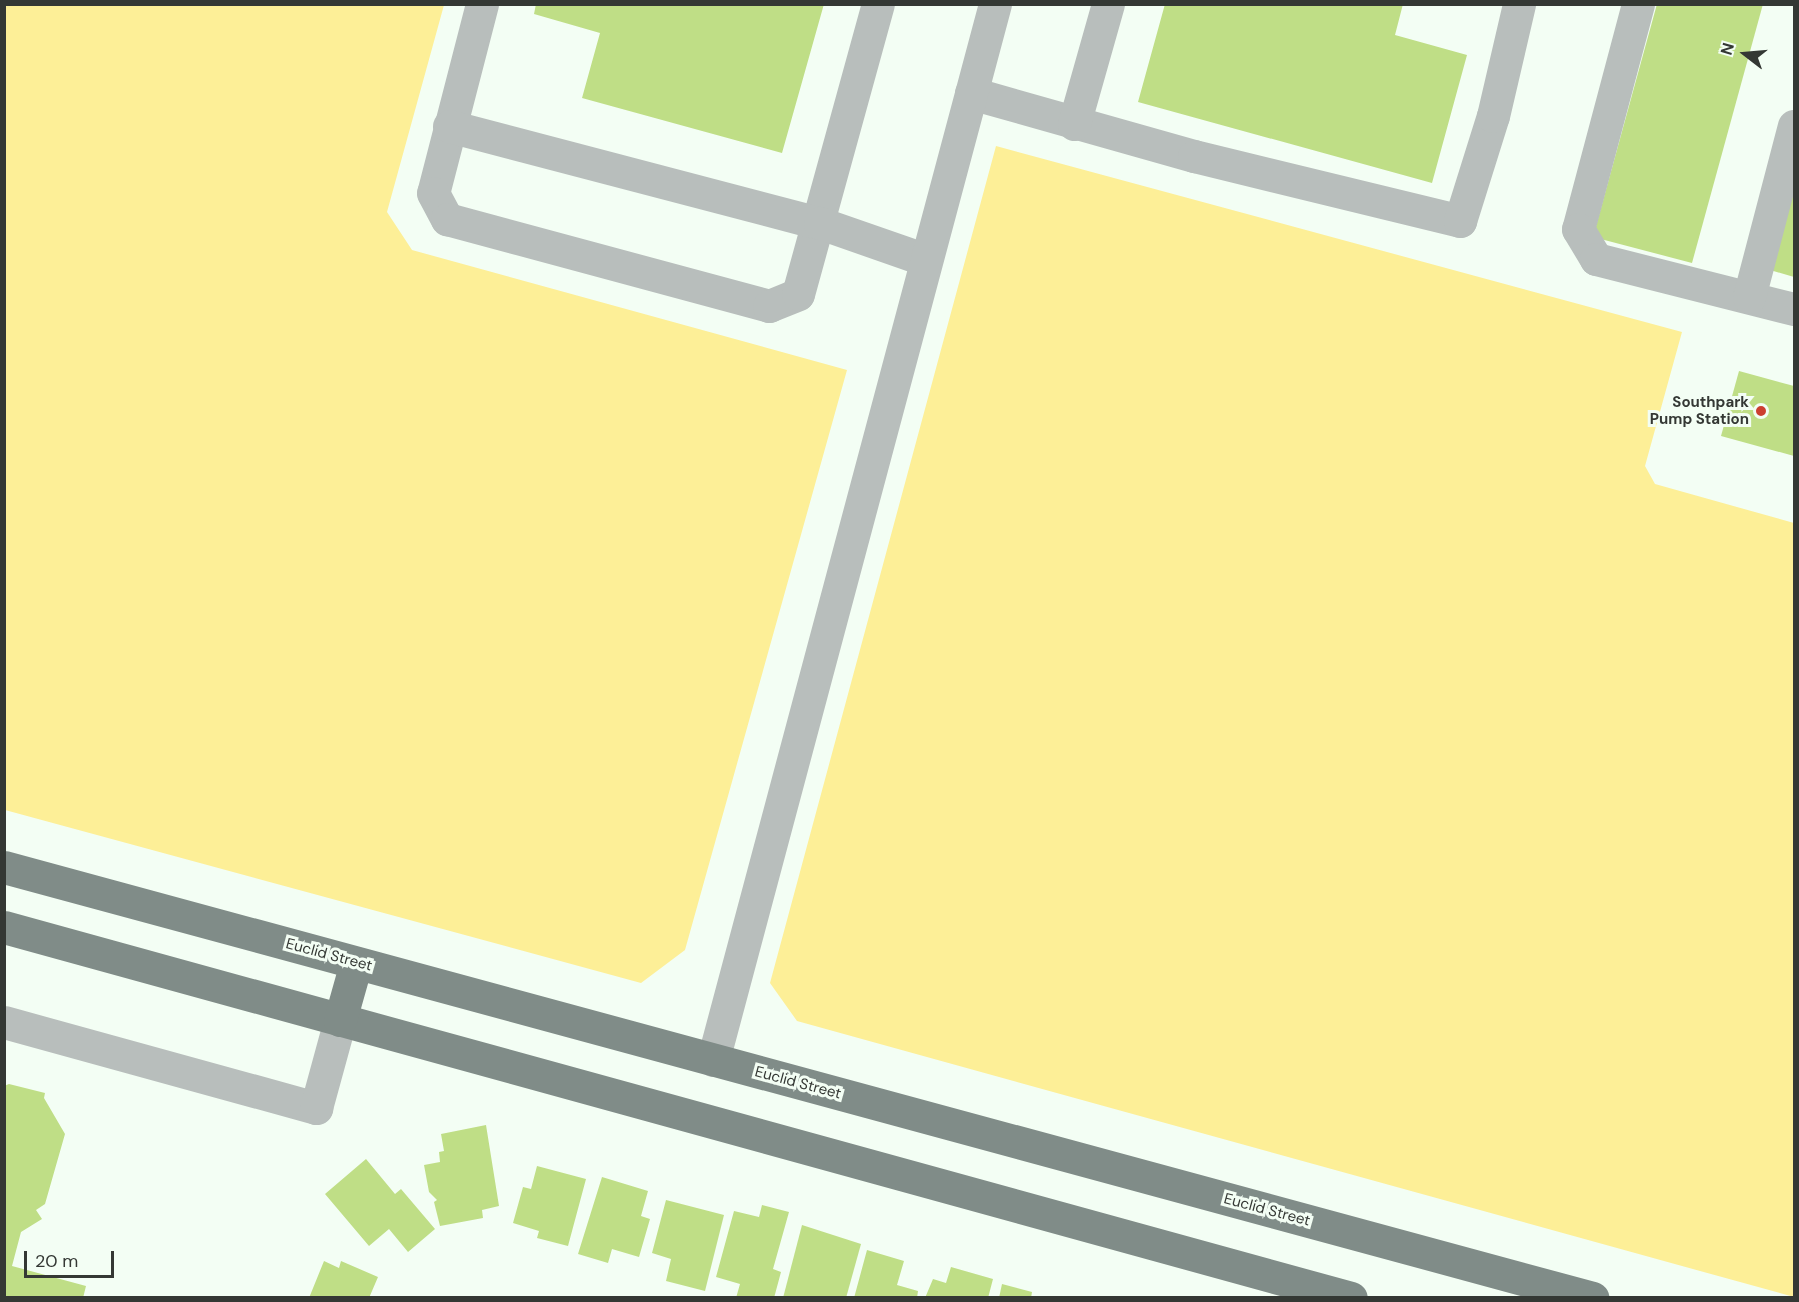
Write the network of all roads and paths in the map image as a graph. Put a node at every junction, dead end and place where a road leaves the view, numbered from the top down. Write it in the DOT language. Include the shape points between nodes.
graph roads {
  1 [pos="482,4"];
  2 [pos="878,4"];
  3 [pos="995,4"];
  4 [pos="1108,4"];
  5 [pos="1519,4"];
  6 [pos="1638,4"];
  7 [pos="970,93"];
  8 [pos="1074,124"];
  9 [pos="449,126"];
  10 [pos="1794,126"];
  11 [pos="820,223"];
  12 [pos="926,260"];
  13 [pos="1749,297"];
  14 [pos="1794,309"];
  15 [pos="4,867"];
  16 [pos="4,927"];
  17 [pos="356,963"];
  18 [pos="340,1020"];
  19 [pos="4,1022"];
  20 [pos="713,1060"];
  21 [pos="1351,1298"];
  22 [pos="1593,1298"];
  1 -- 9 [label="street"];
  2 -- 11 [label="street"];
  3 -- 7 [label="street"];
  4 -- 8 [label="street"];
  5 -- 8 [label="street" via="1493,116 1460,221"];
  6 -- 13 [label="street" via="1578,229 1596,259"];
  7 -- 8 [label="street"];
  7 -- 12 [label="street"];
  9 -- 11 [label="street"];
  9 -- 11 [label="street" via="433,193 447,219 769,306 798,294"];
  10 -- 13 [label="street"];
  11 -- 12 [label="street"];
  12 -- 20 [label="street"];
  13 -- 14 [label="street"];
  15 -- 17 [label="main road, Euclid Street"];
  16 -- 18 [label="main road"];
  17 -- 18 [label="main road"];
  17 -- 20 [label="main road, Euclid Street"];
  18 -- 19 [label="street" via="316,1108"];
  18 -- 21 [label="main road"];
  20 -- 22 [label="main road, Euclid Street"];
}
